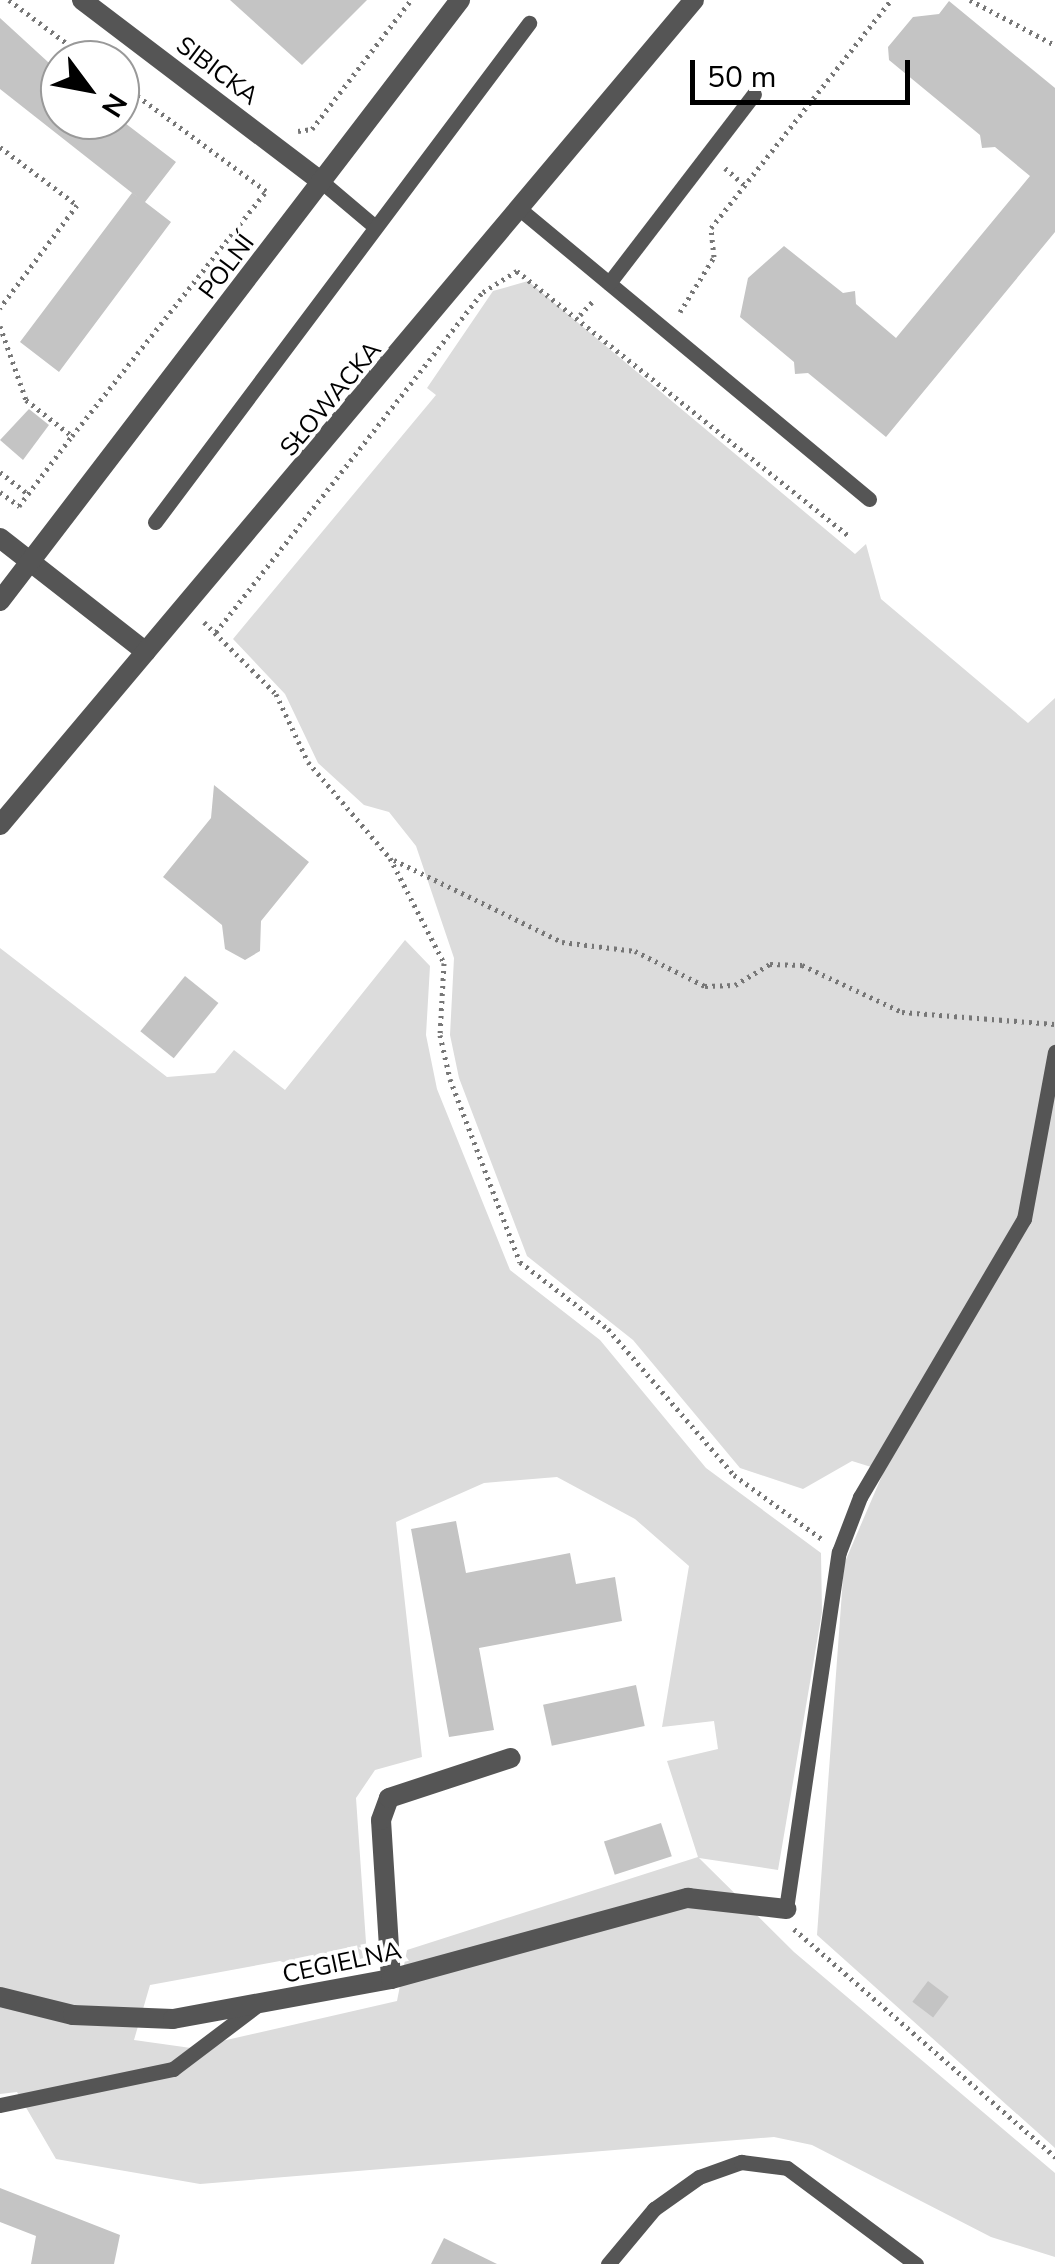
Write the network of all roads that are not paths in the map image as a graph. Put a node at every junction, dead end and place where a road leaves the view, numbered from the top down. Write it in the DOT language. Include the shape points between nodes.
graph roads {
  1 [pos="82,0"];
  2 [pos="460,0"];
  3 [pos="694,0"];
  4 [pos="529,23"];
  5 [pos="754,94"];
  6 [pos="322,182"];
  7 [pos="522,211"];
  8 [pos="374,226"];
  9 [pos="609,283"];
  10 [pos="869,498"];
  11 [pos="155,522"];
  12 [pos="0,538"];
  13 [pos="34,563"];
  14 [pos="0,602"];
  15 [pos="146,652"];
  16 [pos="0,826"];
  17 [pos="1055,1052"];
  18 [pos="511,1758"];
  19 [pos="786,1909"];
  20 [pos="392,1979"];
  21 [pos="0,1997"];
  22 [pos="255,2007"];
  23 [pos="0,2105"];
  24 [pos="608,2264"];
  25 [pos="916,2264"];
  1 -- 6 [label="street, SIBICKA"];
  2 -- 6 [label="street, POLNÍ"];
  3 -- 7 [label="street, SŁOWACKA"];
  4 -- 8 [label="lane"];
  5 -- 9 [label="lane"];
  6 -- 8 [label="lane"];
  6 -- 13 [label="street, POLNÍ"];
  7 -- 9 [label="lane"];
  7 -- 15 [label="street, SŁOWACKA"];
  8 -- 11 [label="lane"];
  9 -- 10 [label="lane"];
  12 -- 13 [label="street"];
  13 -- 14 [label="street, POLNÍ"];
  13 -- 15 [label="street"];
  15 -- 16 [label="street, SŁOWACKA"];
  17 -- 19 [label="lane" via="1024,1219 860,1496 839,1552"];
  18 -- 20 [label="street" via="389,1798 380,1820"];
  19 -- 20 [label="street, CEGIELNA" via="688,1898"];
  20 -- 22 [label="street, CEGIELNA"];
  21 -- 22 [label="street, CEGIELNA" via="72,2015 173,2020"];
  22 -- 23 [label="lane" via="172,2069"];
  24 -- 25 [label="lane" via="654,2209 699,2177 741,2162 787,2168"];
}
